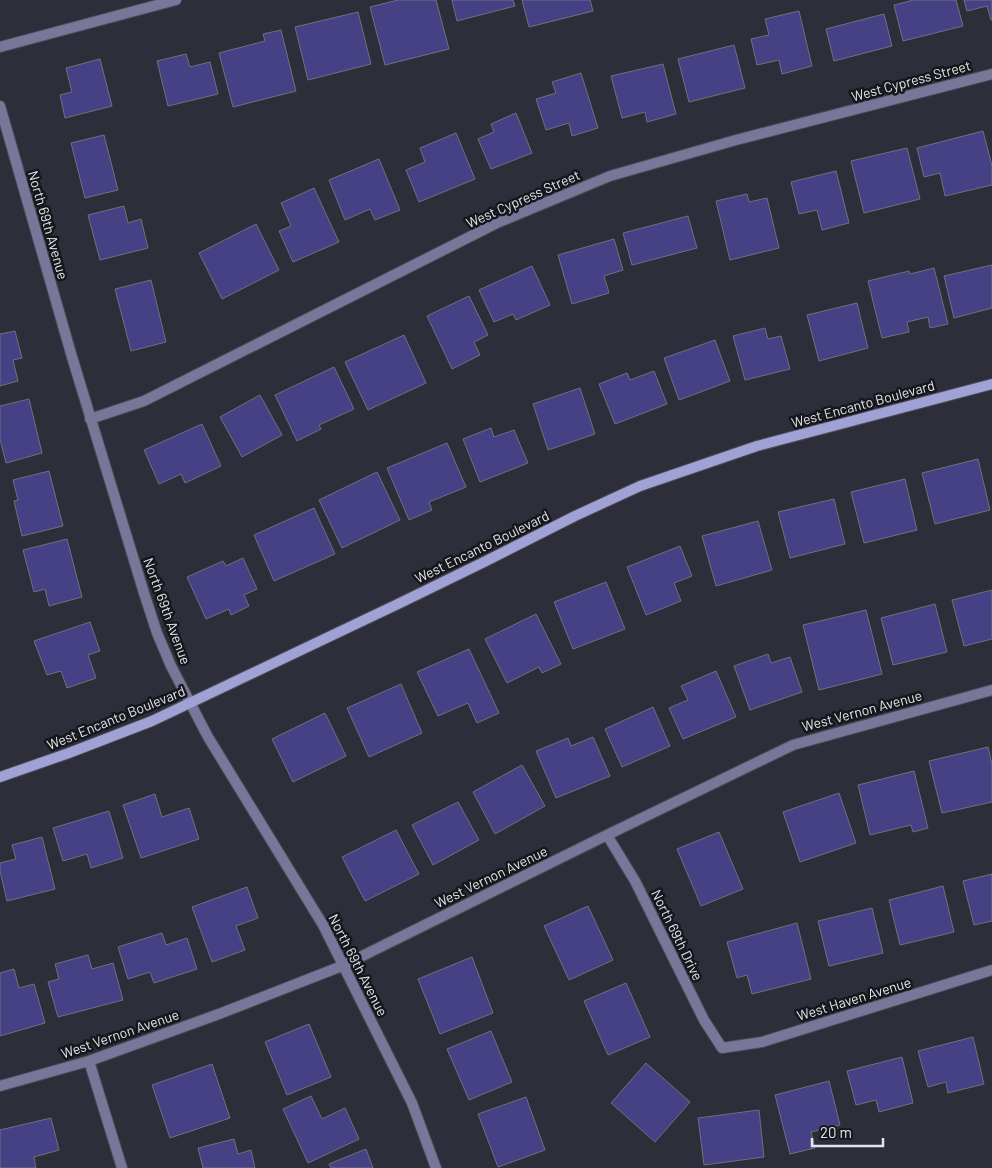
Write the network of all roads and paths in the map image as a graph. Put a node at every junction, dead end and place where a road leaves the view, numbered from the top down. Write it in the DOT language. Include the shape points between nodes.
graph roads {
  1 [pos="176,0"];
  2 [pos="0,46"];
  3 [pos="992,74"];
  4 [pos="0,106"];
  5 [pos="992,384"];
  6 [pos="90,419"];
  7 [pos="992,690"];
  8 [pos="191,702"];
  9 [pos="0,777"];
  10 [pos="607,835"];
  11 [pos="342,966"];
  12 [pos="992,970"];
  13 [pos="722,1048"];
  14 [pos="90,1060"];
  15 [pos="0,1086"];
  16 [pos="122,1168"];
  17 [pos="436,1168"];
  1 -- 2 [label="street"];
  3 -- 6 [label="street, West Cypress Street" via="610,176 497,223 144,401"];
  4 -- 6 [label="street, North 69th Avenue"];
  5 -- 8 [label="street, West Encanto Boulevard" via="757,446 640,486"];
  6 -- 8 [label="street, North 69th Avenue" via="157,633"];
  7 -- 10 [label="street, West Vernon Avenue" via="793,745"];
  8 -- 9 [label="street, West Encanto Boulevard" via="69,754"];
  8 -- 11 [label="street, North 69th Avenue" via="208,737 323,925"];
  10 -- 11 [label="street, West Vernon Avenue"];
  10 -- 13 [label="street, North 69th Drive" via="635,881 704,1020"];
  11 -- 14 [label="street, West Vernon Avenue"];
  11 -- 17 [label="street, North 69th Avenue" via="412,1103"];
  12 -- 13 [label="street, West Haven Avenue" via="762,1042"];
  14 -- 15 [label="street, West Vernon Avenue"];
  14 -- 16 [label="street"];
}
